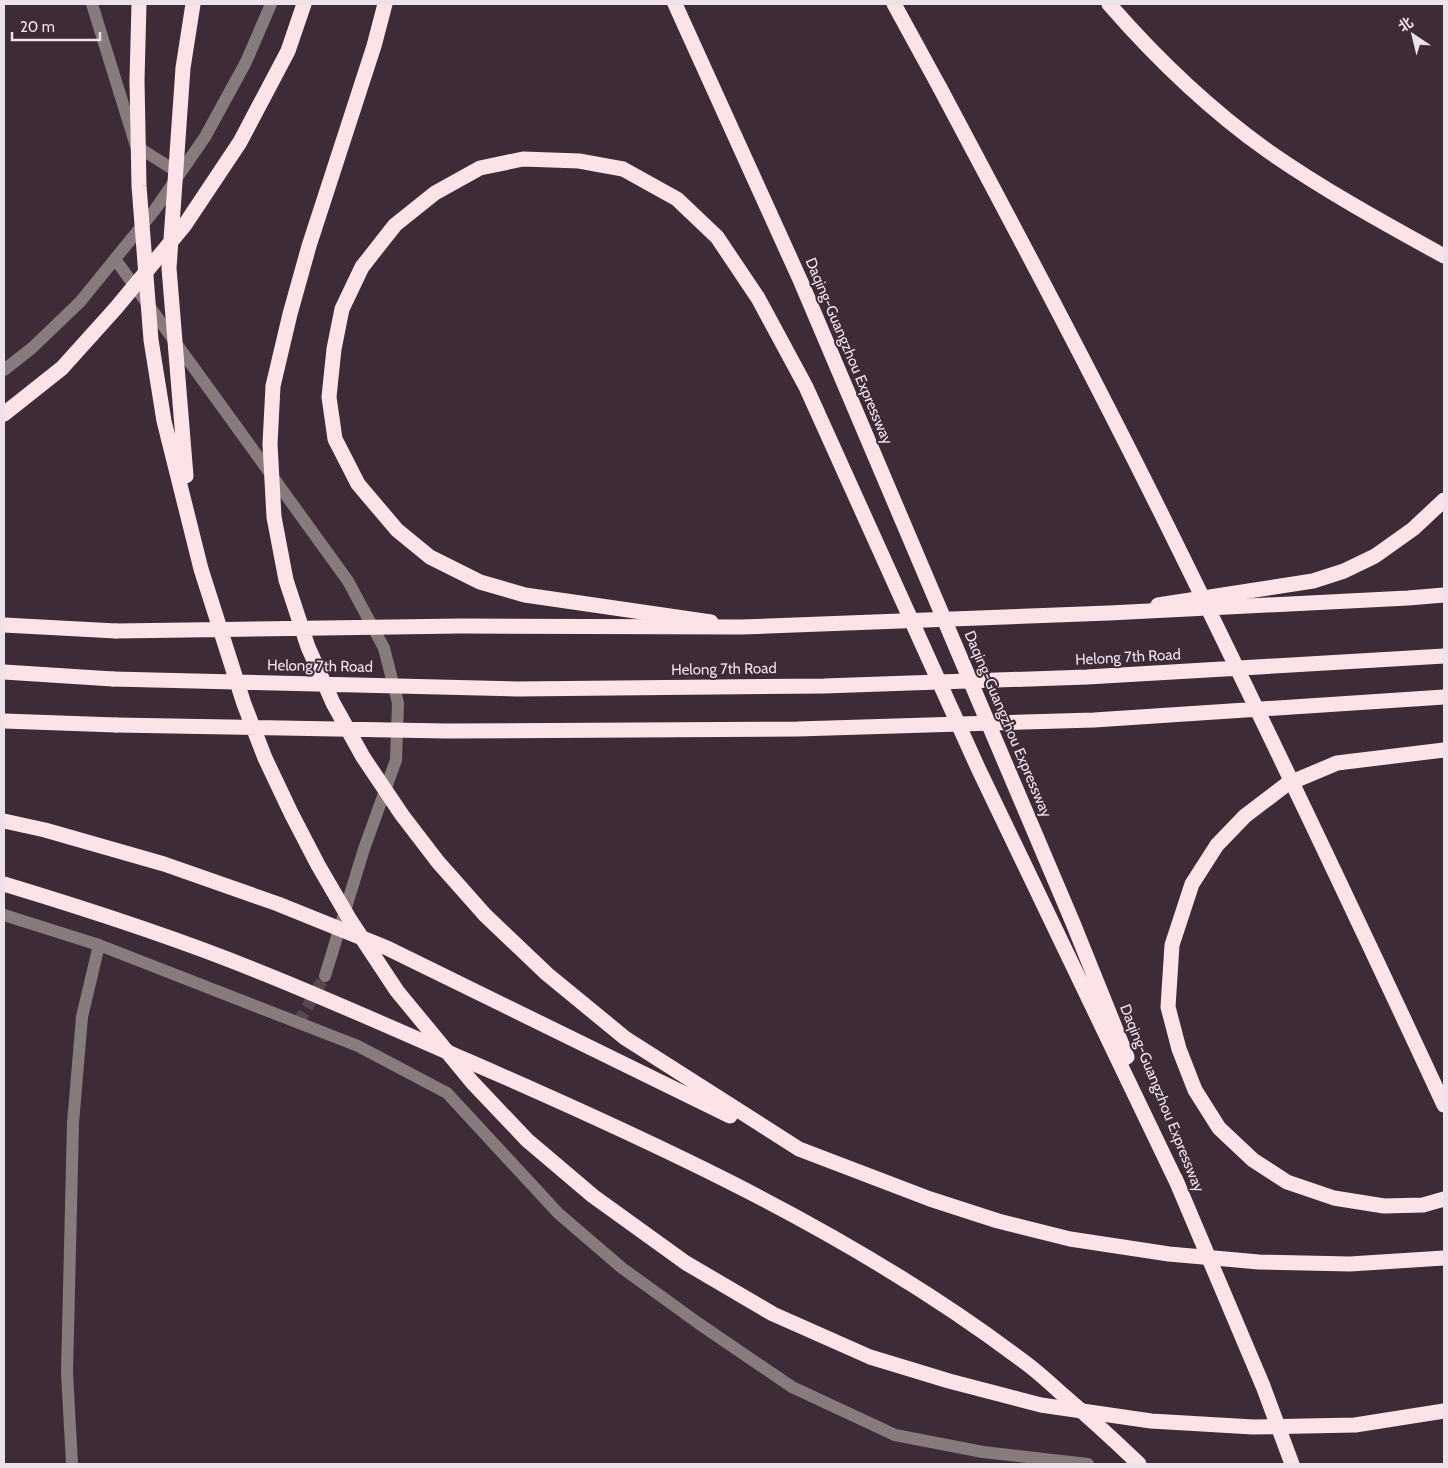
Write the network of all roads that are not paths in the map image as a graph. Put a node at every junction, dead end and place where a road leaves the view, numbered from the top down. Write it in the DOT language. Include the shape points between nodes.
graph roads {
  1 [pos="92,4"];
  2 [pos="139,4"];
  3 [pos="193,4"];
  4 [pos="271,4"];
  5 [pos="304,4"];
  6 [pos="385,4"];
  7 [pos="675,4"];
  8 [pos="894,4"];
  9 [pos="1109,4"];
  10 [pos="1116,4"];
  11 [pos="1134,32"];
  12 [pos="180,173"];
  13 [pos="1444,256"];
  14 [pos="115,259"];
  15 [pos="4,370"];
  16 [pos="4,414"];
  17 [pos="1444,500"];
  18 [pos="189,515"];
  19 [pos="1444,594"];
  20 [pos="1109,613"];
  21 [pos="4,625"];
  22 [pos="742,627"];
  23 [pos="1444,656"];
  24 [pos="4,672"];
  25 [pos="1444,697"];
  26 [pos="4,721"];
  27 [pos="1444,750"];
  28 [pos="4,821"];
  29 [pos="4,884"];
  30 [pos="4,915"];
  31 [pos="99,945"];
  32 [pos="325,976"];
  33 [pos="1444,1105"];
  34 [pos="799,1149"];
  35 [pos="1179,1187"];
  36 [pos="1444,1199"];
  37 [pos="1444,1258"];
  38 [pos="1263,1386"];
  39 [pos="1444,1411"];
  40 [pos="72,1464"];
  41 [pos="1088,1464"];
  42 [pos="1139,1464"];
  43 [pos="1292,1464"];
  44 [pos="1301,1464"];
  1 -- 12 [label="street" via="136,146"];
  2 -- 18 [label="highway, bridge" via="139,186 151,340 164,422"];
  3 -- 18 [label="highway, bridge" via="182,68 169,268"];
  4 -- 12 [label="street" via="205,137"];
  5 -- 16 [label="highway, bridge" via="288,51 240,142 184,226 62,368"];
  6 -- 34 [label="highway, bridge" via="308,246 273,386 270,444 274,517 286,580 308,648 333,704 363,757 438,862 485,914 547,974 625,1038"];
  7 -- 35 [label="highway, Daqing-Guangzhou Expressway" via="809,300 1073,922"];
  8 -- 33 [label="highway, bridge" via="1030,258 1160,512"];
  9 -- 11 [label="highway"];
  10 -- 11 [label="highway"];
  11 -- 13 [label="highway" via="1194,92 1267,150 1358,209"];
  12 -- 14 [label="street"];
  14 -- 15 [label="street" via="80,302"];
  14 -- 32 [label="street" via="348,581 384,648 398,703 396,760 364,849"];
  17 -- 20 [label="highway, bridge" via="1375,556 1313,581"];
  18 -- 39 [label="highway, bridge" via="201,569 265,758 291,813 350,920 397,991 472,1082 527,1140 624,1219 686,1263 773,1314 870,1356 949,1382 1041,1405 1152,1421 1253,1427 1355,1425"];
  19 -- 20 [label="highway, bridge"];
  20 -- 22 [label="highway, bridge"];
  21 -- 22 [label="highway, bridge" via="116,631 461,626"];
  22 -- 35 [label="highway, bridge" via="525,595 480,582 430,557 397,530 358,484 334,439 329,397 342,309 362,267 395,225 435,193 480,168 523,158 579,161 623,169 677,199 717,237 758,298 806,387 978,768"];
  23 -- 24 [label="highway, Helong 7th Road, bridge" via="1087,677 824,686 517,689 113,679"];
  25 -- 26 [label="highway, bridge" via="1094,720 797,729 446,731"];
  27 -- 36 [label="highway" via="1337,763 1287,784 1245,816 1217,845 1192,884 1172,945 1168,1007 1179,1049 1195,1090 1219,1128 1253,1160 1287,1182 1334,1198 1384,1206 1423,1205"];
  28 -- 34 [label="highway, bridge" via="164,864 278,904 387,948"];
  29 -- 42 [label="highway" via="173,939 261,972 667,1150 854,1250 944,1305 1025,1362"];
  30 -- 31 [label="street"];
  31 -- 40 [label="street" via="82,1017 73,1123 67,1373"];
  31 -- 41 [label="street" via="358,1046 447,1093 558,1213 622,1268 792,1387 895,1436 983,1452"];
  34 -- 37 [label="highway, bridge" via="930,1199 1070,1239 1169,1254 1259,1262 1350,1264"];
  35 -- 38 [label="highway, Daqing-Guangzhou Expressway"];
  38 -- 43 [label="highway, Daqing-Guangzhou Expressway"];
  38 -- 44 [label="highway"];
}
